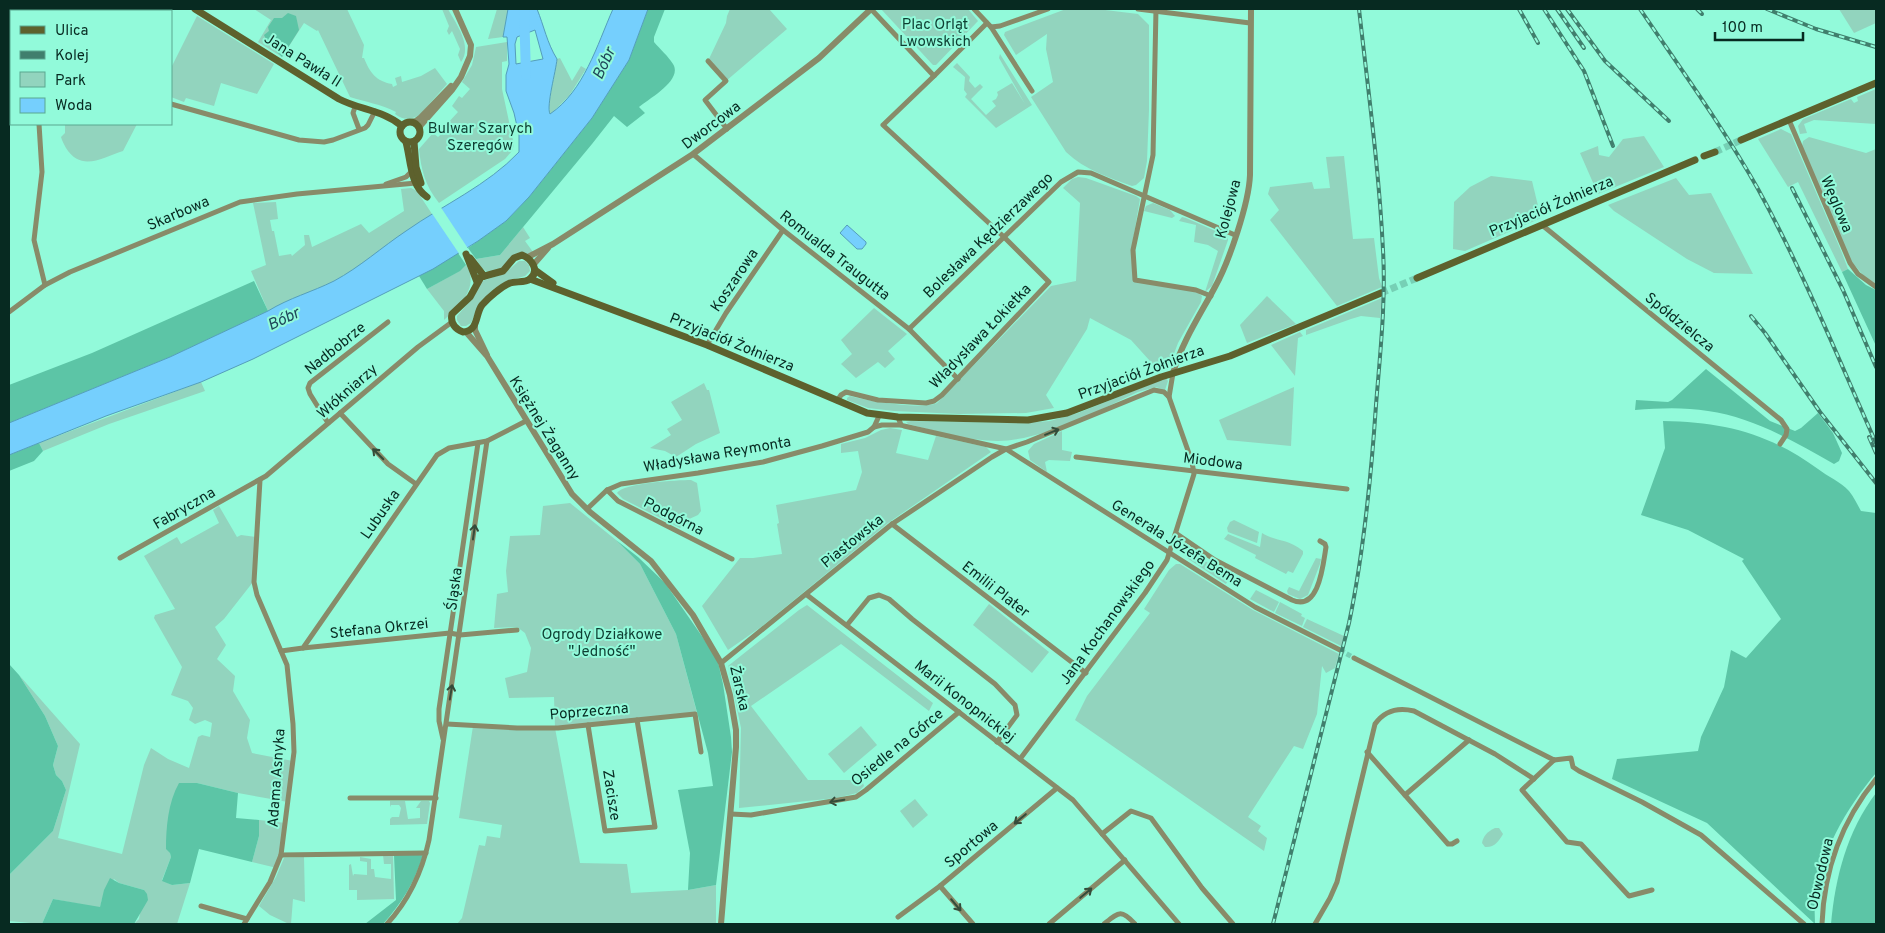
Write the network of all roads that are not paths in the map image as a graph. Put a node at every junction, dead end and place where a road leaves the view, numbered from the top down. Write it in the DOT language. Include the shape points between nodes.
graph roads {
  1 [pos="194,9"];
  2 [pos="455,9"];
  3 [pos="871,9"];
  4 [pos="974,9"];
  5 [pos="1048,9"];
  6 [pos="1138,9"];
  7 [pos="1251,9"];
  8 [pos="1156,10"];
  9 [pos="1250,23"];
  10 [pos="989,24"];
  11 [pos="708,61"];
  12 [pos="463,72"];
  13 [pos="934,76"];
  14 [pos="1876,83"];
  15 [pos="1032,91"];
  16 [pos="172,104"];
  17 [pos="355,107"];
  18 [pos="376,111"];
  19 [pos="1789,120"];
  20 [pos="411,122"];
  21 [pos="39,125"];
  22 [pos="402,126"];
  23 [pos="420,129"];
  24 [pos="727,129"];
  25 [pos="359,130"];
  26 [pos="1741,140"];
  27 [pos="410,142"];
  28 [pos="1715,152"];
  29 [pos="694,154"];
  30 [pos="1704,156"];
  31 [pos="1695,160"];
  32 [pos="412,171"];
  33 [pos="416,183"];
  34 [pos="374,188"];
  35 [pos="1145,196"];
  36 [pos="1542,225"];
  37 [pos="783,230"];
  38 [pos="1235,236"];
  39 [pos="1004,237"];
  40 [pos="553,244"];
  41 [pos="528,257"];
  42 [pos="534,267"];
  43 [pos="484,276"];
  44 [pos="1417,278"];
  45 [pos="530,279"];
  46 [pos="477,282"];
  47 [pos="46,285"];
  48 [pos="556,287"];
  49 [pos="1876,287"];
  50 [pos="1381,293"];
  51 [pos="1211,296"];
  52 [pos="9,312"];
  53 [pos="388,322"];
  54 [pos="452,322"];
  55 [pos="475,325"];
  56 [pos="909,329"];
  57 [pos="466,332"];
  58 [pos="707,345"];
  59 [pos="487,356"];
  60 [pos="1173,373"];
  61 [pos="958,379"];
  62 [pos="1169,397"];
  63 [pos="837,401"];
  64 [pos="340,413"];
  65 [pos="879,416"];
  66 [pos="526,421"];
  67 [pos="900,421"];
  68 [pos="328,423"];
  69 [pos="874,428"];
  70 [pos="487,441"];
  71 [pos="478,442"];
  72 [pos="1780,444"];
  73 [pos="1006,449"];
  74 [pos="1076,457"];
  75 [pos="1194,472"];
  76 [pos="260,480"];
  77 [pos="416,484"];
  78 [pos="1347,489"];
  79 [pos="607,490"];
  80 [pos="587,509"];
  81 [pos="892,524"];
  82 [pos="1177,534"];
  83 [pos="1320,541"];
  84 [pos="1170,554"];
  85 [pos="120,558"];
  86 [pos="732,559"];
  87 [pos="807,595"];
  88 [pos="847,626"];
  89 [pos="517,630"];
  90 [pos="450,634"];
  91 [pos="460,635"];
  92 [pos="304,648"];
  93 [pos="1340,650"];
  94 [pos="281,651"];
  95 [pos="1354,658"];
  96 [pos="721,663"];
  97 [pos="1086,673"];
  98 [pos="960,712"];
  99 [pos="439,715"];
  100 [pos="448,716"];
  101 [pos="637,720"];
  102 [pos="446,724"];
  103 [pos="588,725"];
  104 [pos="1469,740"];
  105 [pos="444,741"];
  106 [pos="997,742"];
  107 [pos="701,752"];
  108 [pos="1368,752"];
  109 [pos="1020,759"];
  110 [pos="1554,760"];
  111 [pos="1534,779"];
  112 [pos="1876,779"];
  113 [pos="1057,788"];
  114 [pos="1404,795"];
  115 [pos="350,798"];
  116 [pos="436,798"];
  117 [pos="731,814"];
  118 [pos="1102,834"];
  119 [pos="1457,841"];
  120 [pos="426,853"];
  121 [pos="281,855"];
  122 [pos="1125,860"];
  123 [pos="940,886"];
  124 [pos="1652,890"];
  125 [pos="201,906"];
  126 [pos="898,917"];
  127 [pos="247,919"];
  128 [pos="244,924"];
  129 [pos="387,924"];
  130 [pos="721,924"];
  131 [pos="972,924"];
  132 [pos="1049,924"];
  133 [pos="1104,924"];
  134 [pos="1134,924"];
  135 [pos="1179,924"];
  136 [pos="1233,924"];
  137 [pos="1315,924"];
  138 [pos="1804,924"];
  139 [pos="1822,924"];
  1 -- 17 [label="main road, Jana Pawła II"];
  2 -- 12 [label="street" via="471,45"];
  3 -- 13 [label="street"];
  3 -- 24 [label="street, Dworcowa" via="819,58"];
  4 -- 10 [label="street"];
  5 -- 10 [label="street" via="1000,26"];
  6 -- 8 [label="street"];
  7 -- 9 [label="street, Kolejowa"];
  8 -- 9 [label="street"];
  8 -- 35 [label="street" via="1154,148"];
  9 -- 38 [label="street, Kolejowa" via="1250,181"];
  10 -- 13 [label="street"];
  10 -- 15 [label="street"];
  11 -- 24 [label="street" via="726,81 705,100"];
  12 -- 20 [label="street" via="420,118"];
  12 -- 23 [label="street"];
  13 -- 39 [label="street" via="883,125"];
  14 -- 19 [label="main road"];
  16 -- 25 [label="street" via="299,140 325,141"];
  17 -- 18 [label="main road, Jana Pawła II"];
  17 -- 25 [label="street" via="353,113"];
  18 -- 22 [label="main road, Jana Pawła II"];
  18 -- 25 [label="street" via="368,125"];
  19 -- 26 [label="main road"];
  19 -- 49 [label="street, Węglowa" via="1850,263 1858,274"];
  20 -- 22 [label="main road"];
  20 -- 23 [label="main road"];
  21 -- 47 [label="street" via="42,172 34,240"];
  22 -- 27 [label="main road" via="400,135"];
  23 -- 27 [label="main road" via="418,138"];
  24 -- 29 [label="street, Dworcowa"];
  27 -- 32 [label="main road"];
  27 -- 33 [label="main road" via="427,197"];
  28 -- 30 [label="main road"];
  29 -- 37 [label="street, Romualda Traugutta"];
  29 -- 40 [label="street, Dworcowa"];
  31 -- 36 [label="main road, Przyjaciół Żołnierza"];
  32 -- 33 [label="main road"];
  32 -- 34 [label="street, Skarbowa"];
  33 -- 34 [label="street, Skarbowa"];
  34 -- 47 [label="street, Skarbowa" via="261,198 232,204"];
  35 -- 38 [label="street"];
  35 -- 39 [label="street, Bolesława Kędzierzawego" via="1091,173 1078,172 1066,178"];
  35 -- 51 [label="street" via="1133,250 1135,280 1196,290"];
  36 -- 44 [label="main road, Przyjaciół Żołnierza"];
  36 -- 72 [label="street, Spółdzielcza" via="1781,420 1787,429"];
  37 -- 56 [label="street, Romualda Traugutta"];
  37 -- 58 [label="street, Koszarowa"];
  38 -- 51 [label="street, Kolejowa"];
  39 -- 56 [label="street, Bolesława Kędzierzawego"];
  39 -- 61 [label="street, Władysława Łokietka" via="1049,282"];
  40 -- 41 [label="street, Dworcowa"];
  40 -- 42 [label="street, Dworcowa"];
  41 -- 42 [label="main road, Przyjaciół Żołnierza"];
  41 -- 43 [label="main road" via="518,256 503,271"];
  42 -- 45 [label="main road"];
  42 -- 48 [label="main road, Przyjaciół Żołnierza"];
  43 -- 46 [label="main road"];
  43 -- 46 [label="main road" via="466,254"];
  45 -- 48 [label="main road, Przyjaciół Żołnierza"];
  45 -- 55 [label="main road" via="508,284 490,298 479,310"];
  46 -- 54 [label="main road" via="470,297 452,314"];
  47 -- 52 [label="street, Skarbowa"];
  48 -- 58 [label="main road, Przyjaciół Żołnierza"];
  50 -- 60 [label="main road, Przyjaciół Żołnierza" via="1238,353"];
  51 -- 60 [label="street, Kolejowa" via="1181,350"];
  53 -- 68 [label="street, Nadbobrze" via="310,383 309,391"];
  54 -- 57 [label="main road" via="455,328"];
  54 -- 64 [label="street, Włókniarzy"];
  55 -- 57 [label="main road"];
  55 -- 59 [label="street, Księżnej Żaganny"];
  56 -- 61 [label="street, Romualda Traugutta"];
  57 -- 59 [label="street, Księżnej Żaganny"];
  58 -- 63 [label="main road, Przyjaciół Żołnierza"];
  59 -- 66 [label="street, Księżnej Żaganny"];
  60 -- 62 [label="street, Jana Kochanowskiego"];
  60 -- 67 [label="main road, Przyjaciół Żołnierza" via="1057,416 1028,420"];
  61 -- 63 [label="street, Władysława Łokietka" via="930,402 878,400 846,392"];
  73 -- 62 [label="street, Przyjaciół Żołnierza, one-way" via="1154,390 1161,390"];
  62 -- 75 [label="street, Jana Kochanowskiego"];
  63 -- 65 [label="main road, Przyjaciół Żołnierza"];
  64 -- 68 [label="street, Włókniarzy"];
  77 -- 64 [label="street, one-way" via="388,464"];
  65 -- 67 [label="main road, Przyjaciół Żołnierza"];
  65 -- 69 [label="street"];
  66 -- 70 [label="street, Lubuska"];
  66 -- 80 [label="street, Księżnej Żaganny" via="567,488"];
  67 -- 69 [label="street, Władysława Reymonta"];
  67 -- 73 [label="street, Przyjaciół Żołnierza"];
  68 -- 76 [label="street, Włókniarzy"];
  69 -- 79 [label="street, Władysława Reymonta" via="863,434 762,462 621,484"];
  70 -- 71 [label="street, Lubuska"];
  91 -- 70 [label="street, Śląska, one-way"];
  71 -- 77 [label="street, Lubuska" via="440,452"];
  71 -- 90 [label="street, Śląska"];
  73 -- 81 [label="street, Piastowska"];
  73 -- 84 [label="street, Generała Józefa Bema"];
  74 -- 75 [label="street, Miodowa"];
  75 -- 78 [label="street, Miodowa"];
  75 -- 82 [label="street, Jana Kochanowskiego"];
  76 -- 85 [label="street, Fabryczna"];
  76 -- 94 [label="street, Adama Asnyka" via="254,582"];
  77 -- 92 [label="street, Lubuska"];
  79 -- 80 [label="street, Władysława Reymonta"];
  79 -- 86 [label="street, Podgórna" via="618,501"];
  80 -- 96 [label="street, Żarska" via="651,561 693,615"];
  81 -- 87 [label="street, Piastowska"];
  81 -- 97 [label="street, Emilii Plater"];
  82 -- 83 [label="street" via="1215,560 1300,603 1312,596 1321,575 1326,547"];
  82 -- 84 [label="street, Jana Kochanowskiego"];
  84 -- 93 [label="street, Generała Józefa Bema" via="1255,607"];
  84 -- 97 [label="street, Jana Kochanowskiego"];
  87 -- 88 [label="street, Marii Konopnickiej"];
  87 -- 96 [label="street, Piastowska"];
  88 -- 98 [label="street, Marii Konopnickiej"];
  88 -- 106 [label="street" via="870,598 879,595 893,601 992,682 1015,705 1017,715"];
  89 -- 91 [label="street, Stefana Okrzei"];
  90 -- 91 [label="street, Stefana Okrzei"];
  90 -- 92 [label="street, Stefana Okrzei"];
  90 -- 99 [label="street, Śląska"];
  100 -- 91 [label="street, Śląska, one-way"];
  92 -- 94 [label="street"];
  94 -- 121 [label="street, Adama Asnyka" via="289,681 294,744"];
  95 -- 110 [label="street"];
  96 -- 117 [label="street, Żarska" via="736,730"];
  97 -- 109 [label="street, Jana Kochanowskiego"];
  98 -- 106 [label="street, Marii Konopnickiej"];
  98 -- 117 [label="street, Osiedle na Górce, one-way" via="856,797 751,815"];
  99 -- 100 [label="street"];
  99 -- 105 [label="street, Śląska"];
  100 -- 102 [label="street, Śląska"];
  101 -- 103 [label="street, Poprzeczna"];
  101 -- 103 [label="street, Zacisze" via="655,827 605,831"];
  101 -- 107 [label="street, Poprzeczna" via="695,714"];
  102 -- 103 [label="street, Poprzeczna" via="517,728"];
  102 -- 105 [label="street, Śląska"];
  104 -- 108 [label="street" via="1414,711 1393,709 1375,724"];
  104 -- 111 [label="street"];
  104 -- 114 [label="street"];
  105 -- 116 [label="street, Śląska"];
  106 -- 109 [label="street, Marii Konopnickiej"];
  108 -- 114 [label="street"];
  108 -- 137 [label="street" via="1337,882"];
  109 -- 113 [label="street, Marii Konopnickiej"];
  110 -- 111 [label="street"];
  110 -- 138 [label="street" via="1571,758 1573,767 1579,771 1701,835"];
  111 -- 124 [label="street" via="1522,790 1567,842 1581,844 1629,896"];
  112 -- 139 [label="street, Obwodowa" via="1849,818 1836,846"];
  113 -- 118 [label="street, Marii Konopnickiej" via="1076,803"];
  113 -- 123 [label="street, Sportowa, one-way"];
  114 -- 119 [label="street" via="1448,844"];
  115 -- 116 [label="street"];
  116 -- 120 [label="street, Śląska"];
  117 -- 130 [label="street, Żarska"];
  118 -- 122 [label="street, Marii Konopnickiej"];
  118 -- 136 [label="street" via="1131,811 1151,818"];
  120 -- 121 [label="street"];
  120 -- 129 [label="street, Śląska" via="409,895"];
  121 -- 127 [label="street, Adama Asnyka" via="272,878"];
  132 -- 122 [label="street, one-way"];
  122 -- 135 [label="street, Marii Konopnickiej"];
  123 -- 126 [label="street, Sportowa"];
  123 -- 131 [label="street, one-way"];
  125 -- 127 [label="street"];
  127 -- 128 [label="street, Adama Asnyka"];
  133 -- 134 [label="street" via="1121,913"];
}
